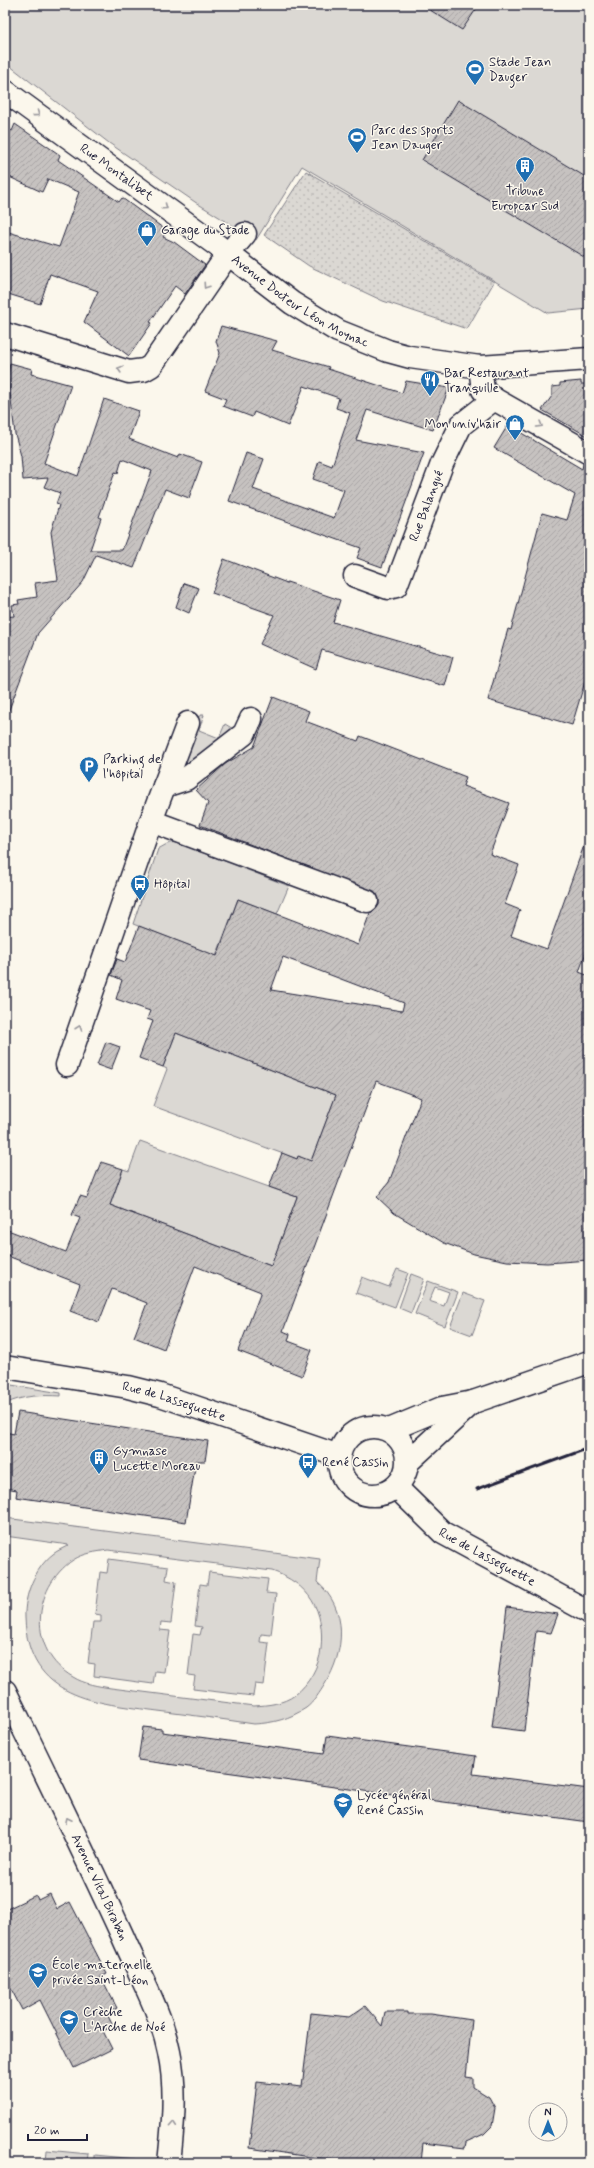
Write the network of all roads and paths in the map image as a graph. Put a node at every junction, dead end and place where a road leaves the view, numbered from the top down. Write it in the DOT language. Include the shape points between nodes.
graph roads {
  1 [pos="5,91"];
  2 [pos="246,234"];
  3 [pos="228,254"];
  4 [pos="5,334"];
  5 [pos="589,359"];
  6 [pos="480,367"];
  7 [pos="494,400"];
  8 [pos="589,453"];
  9 [pos="355,576"];
  10 [pos="251,719"];
  11 [pos="188,723"];
  12 [pos="164,786"];
  13 [pos="150,821"];
  14 [pos="367,901"];
  15 [pos="67,1065"];
  16 [pos="589,1362"];
  17 [pos="5,1367"];
  18 [pos="473,1402"];
  19 [pos="389,1430"];
  20 [pos="339,1456"];
  21 [pos="408,1462"];
  22 [pos="396,1487"];
  23 [pos="589,1612"];
  24 [pos="5,1691"];
  25 [pos="169,2163"];
  1 -- 3 [label="street, Rue Montalibet, one-way"];
  2 -- 3 [label="street"];
  3 -- 4 [label="street, Avenue Docteur Léon Moynac, one-way" via="150,366 144,370 129,372"];
  3 -- 6 [label="street, Avenue Docteur Léon Moynac" via="292,303 338,331 410,357"];
  5 -- 6 [label="street, Avenue Docteur Léon Moynac"];
  6 -- 7 [label="street" via="483,390"];
  7 -- 8 [label="street, one-way"];
  7 -- 9 [label="street, Rue Balangué" via="461,425 442,464 396,586 388,588"];
  10 -- 12 [label="street" via="244,734 186,779"];
  11 -- 12 [label="street"];
  12 -- 13 [label="street"];
  13 -- 14 [label="street"];
  15 -- 13 [label="street, one-way"];
  16 -- 18 [label="street"];
  17 -- 20 [label="street, Rue de Lasseguette" via="128,1387 160,1395"];
  18 -- 19 [label="street" via="442,1408"];
  18 -- 21 [label="street"];
  19 -- 20 [label="street" via="379,1427 360,1429 346,1440"];
  19 -- 21 [label="street" via="403,1444"];
  20 -- 22 [label="street" via="339,1468 344,1479 362,1494 374,1496"];
  21 -- 22 [label="street" via="402,1480"];
  22 -- 23 [label="street, Rue de Lasseguette" via="443,1533"];
  25 -- 24 [label="street, Avenue Vital Biraben, one-way" via="174,2084 169,2051 156,2009 83,1849"];
}
